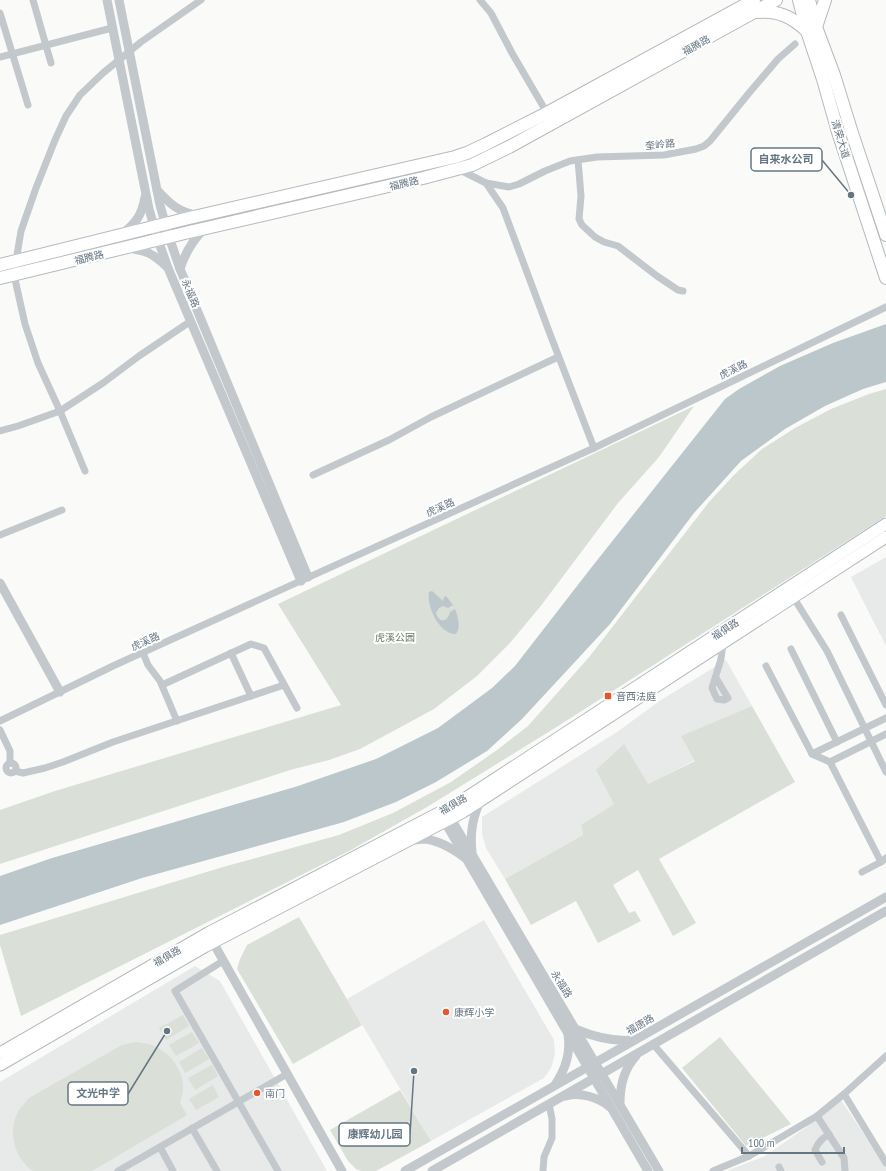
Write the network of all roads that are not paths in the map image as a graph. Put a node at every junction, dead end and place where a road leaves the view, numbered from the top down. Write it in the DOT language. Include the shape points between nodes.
graph roads {
  1 [pos="33,0"];
  2 [pos="107,0"];
  3 [pos="118,0"];
  4 [pos="201,0"];
  5 [pos="480,0"];
  6 [pos="776,0"];
  7 [pos="799,0"];
  8 [pos="809,0"];
  9 [pos="825,0"];
  10 [pos="752,4"];
  11 [pos="0,13"];
  12 [pos="112,28"];
  13 [pos="812,29"];
  14 [pos="795,44"];
  15 [pos="46,45"];
  16 [pos="129,52"];
  17 [pos="12,54"];
  18 [pos="0,57"];
  19 [pos="118,60"];
  20 [pos="51,62"];
  21 [pos="28,105"];
  22 [pos="548,113"];
  23 [pos="578,160"];
  24 [pos="458,168"];
  25 [pos="486,183"];
  26 [pos="157,189"];
  27 [pos="146,194"];
  28 [pos="201,215"];
  29 [pos="160,225"];
  30 [pos="204,229"];
  31 [pos="121,234"];
  32 [pos="886,235"];
  33 [pos="163,239"];
  34 [pos="125,248"];
  35 [pos="16,261"];
  36 [pos="0,265"];
  37 [pos="168,268"];
  38 [pos="180,269"];
  39 [pos="14,275"];
  40 [pos="0,278"];
  41 [pos="886,278"];
  42 [pos="683,291"];
  43 [pos="886,307"];
  44 [pos="191,321"];
  45 [pos="558,357"];
  46 [pos="60,411"];
  47 [pos="0,431"];
  48 [pos="594,448"];
  49 [pos="84,471"];
  50 [pos="313,475"];
  51 [pos="62,510"];
  52 [pos="886,524"];
  53 [pos="0,535"];
  54 [pos="886,537"];
  55 [pos="305,579"];
  56 [pos="0,583"];
  57 [pos="790,593"];
  58 [pos="841,615"];
  59 [pos="723,643"];
  60 [pos="791,649"];
  61 [pos="143,653"];
  62 [pos="232,653"];
  63 [pos="766,666"];
  64 [pos="716,678"];
  65 [pos="162,685"];
  66 [pos="284,685"];
  67 [pos="60,692"];
  68 [pos="252,696"];
  69 [pos="886,705"];
  70 [pos="297,708"];
  71 [pos="886,718"];
  72 [pos="0,721"];
  73 [pos="177,721"];
  74 [pos="864,728"];
  75 [pos="0,730"];
  76 [pos="886,734"];
  77 [pos="837,742"];
  78 [pos="870,742"];
  79 [pos="812,754"];
  80 [pos="830,762"];
  81 [pos="10,763"];
  82 [pos="3,770"];
  83 [pos="15,771"];
  84 [pos="886,772"];
  85 [pos="481,800"];
  86 [pos="445,815"];
  87 [pos="406,842"];
  88 [pos="469,856"];
  89 [pos="883,860"];
  90 [pos="862,872"];
  91 [pos="886,897"];
  92 [pos="886,911"];
  93 [pos="210,938"];
  94 [pos="223,961"];
  95 [pos="571,1030"];
  96 [pos="635,1040"];
  97 [pos="653,1044"];
  98 [pos="641,1051"];
  99 [pos="0,1053"];
  100 [pos="886,1056"];
  101 [pos="0,1065"];
  102 [pos="591,1065"];
  103 [pos="288,1074"];
  104 [pos="598,1076"];
  105 [pos="554,1086"];
  106 [pos="844,1094"];
  107 [pos="560,1098"];
  108 [pos="238,1102"];
  109 [pos="549,1104"];
  110 [pos="616,1107"];
  111 [pos="817,1116"];
  112 [pos="192,1128"];
  113 [pos="829,1134"];
  114 [pos="160,1147"];
  115 [pos="749,1156"];
  116 [pos="822,1162"];
  117 [pos="886,1163"];
  118 [pos="130,1168"];
  119 [pos="118,1171"];
  120 [pos="173,1171"];
  121 [pos="217,1171"];
  122 [pos="278,1171"];
  123 [pos="342,1171"];
  124 [pos="405,1171"];
  125 [pos="432,1171"];
  126 [pos="543,1171"];
  127 [pos="648,1171"];
  128 [pos="659,1171"];
  129 [pos="713,1171"];
  130 [pos="846,1171"];
  1 -- 15 [label="street"];
  2 -- 12 [label="street, 永福路"];
  3 -- 16 [label="street, 永福路"];
  4 -- 16 [label="street"];
  5 -- 22 [label="street" via="492,13 512,53"];
  6 -- 10 [label="main road, 福腾路"];
  7 -- 13 [label="main road, 清荣大道"];
  8 -- 13 [label="main road, 清荣大道"];
  9 -- 13 [label="main road"];
  10 -- 13 [label="main road" via="785,15"];
  10 -- 22 [label="main road, 福腾路"];
  10 -- 24 [label="main road, 福腾路" via="509,147 472,165"];
  11 -- 17 [label="street"];
  12 -- 15 [label="street"];
  12 -- 19 [label="street, 永福路"];
  13 -- 32 [label="main road, 清荣大道" via="834,75"];
  13 -- 41 [label="main road, 清荣大道" via="838,132"];
  14 -- 23 [label="street, 奎岭路" via="778,59 704,146 664,156 597,157"];
  15 -- 17 [label="street"];
  15 -- 20 [label="street"];
  16 -- 19 [label="street"];
  16 -- 26 [label="street, 永福路"];
  17 -- 18 [label="street"];
  17 -- 21 [label="street"];
  19 -- 27 [label="street, 永福路"];
  19 -- 35 [label="street" via="90,84 66,116 21,231"];
  22 -- 28 [label="main road, 福腾路" via="455,157"];
  23 -- 25 [label="street, 奎岭路" via="509,187"];
  23 -- 42 [label="street" via="581,196 579,219 582,225 595,237 618,246 678,290"];
  24 -- 25 [label="street"];
  24 -- 30 [label="main road, 福腾路"];
  25 -- 45 [label="street" via="504,208"];
  26 -- 28 [label="street" via="176,208 189,214"];
  26 -- 29 [label="street, 永福路"];
  27 -- 29 [label="street, 永福路"];
  27 -- 31 [label="street" via="140,216"];
  28 -- 29 [label="main road, 福腾路"];
  29 -- 31 [label="main road, 福腾路"];
  29 -- 33 [label="street, 永福路"];
  30 -- 33 [label="main road, 福腾路"];
  30 -- 38 [label="street" via="191,244"];
  31 -- 35 [label="main road, 福腾路"];
  33 -- 34 [label="main road, 福腾路"];
  33 -- 37 [label="street, 永福路"];
  33 -- 38 [label="street, 永福路"];
  34 -- 37 [label="street" via="149,252"];
  34 -- 39 [label="main road, 福腾路"];
  35 -- 36 [label="main road, 福腾路"];
  35 -- 39 [label="street"];
  37 -- 44 [label="street, 永福路"];
  38 -- 55 [label="street, 永福路"];
  39 -- 40 [label="main road, 福腾路"];
  39 -- 46 [label="street" via="25,324 38,362"];
  43 -- 48 [label="street, 虎溪路"];
  44 -- 46 [label="street"];
  44 -- 55 [label="street, 永福路"];
  45 -- 48 [label="street"];
  45 -- 50 [label="street"];
  46 -- 47 [label="street"];
  46 -- 49 [label="street"];
  48 -- 55 [label="street, 虎溪路"];
  51 -- 53 [label="street"];
  52 -- 57 [label="main road, 福俱路"];
  54 -- 57 [label="main road, 福俱路"];
  55 -- 61 [label="street, 虎溪路"];
  56 -- 67 [label="street"];
  57 -- 59 [label="main road, 福俱路"];
  57 -- 74 [label="street" via="827,651"];
  57 -- 86 [label="main road, 福俱路" via="458,802"];
  58 -- 69 [label="street"];
  59 -- 64 [label="street"];
  59 -- 85 [label="main road, 福俱路"];
  60 -- 77 [label="street"];
  61 -- 65 [label="street" via="148,666"];
  61 -- 67 [label="street, 虎溪路"];
  62 -- 65 [label="street"];
  62 -- 66 [label="street" via="251,644 264,648"];
  62 -- 68 [label="street"];
  63 -- 79 [label="street"];
  65 -- 73 [label="street"];
  66 -- 68 [label="street"];
  66 -- 70 [label="street"];
  67 -- 72 [label="street, 虎溪路"];
  68 -- 73 [label="street"];
  71 -- 74 [label="street"];
  73 -- 83 [label="street" via="45,768 23,773"];
  74 -- 77 [label="street"];
  74 -- 78 [label="street"];
  75 -- 81 [label="street" via="10,751"];
  76 -- 78 [label="street"];
  77 -- 79 [label="street"];
  78 -- 80 [label="street"];
  78 -- 84 [label="street"];
  79 -- 80 [label="street"];
  80 -- 89 [label="street"];
  81 -- 82 [label="street"];
  81 -- 83 [label="street" via="15,765"];
  82 -- 83 [label="street" via="10,773"];
  85 -- 86 [label="main road, 福俱路" via="463,812"];
  85 -- 88 [label="street" via="473,820"];
  86 -- 87 [label="main road, 福俱路"];
  86 -- 88 [label="street, 永福路"];
  86 -- 93 [label="main road, 福俱路"];
  87 -- 88 [label="street" via="424,839 434,841"];
  87 -- 93 [label="main road, 福俱路"];
  88 -- 95 [label="street, 永福路"];
  89 -- 90 [label="street"];
  91 -- 96 [label="street, 福唐路"];
  92 -- 97 [label="street"];
  93 -- 94 [label="street"];
  93 -- 99 [label="main road, 福俱路"];
  93 -- 101 [label="main road, 福俱路"];
  94 -- 103 [label="street"];
  94 -- 108 [label="street" via="175,991"];
  95 -- 96 [label="street" via="606,1039"];
  95 -- 102 [label="street, 永福路"];
  95 -- 105 [label="street" via="565,1068"];
  96 -- 102 [label="street, 福唐路"];
  97 -- 98 [label="street"];
  97 -- 115 [label="street"];
  98 -- 104 [label="street"];
  98 -- 110 [label="street" via="626,1070"];
  100 -- 106 [label="street"];
  102 -- 104 [label="street, 永福路"];
  102 -- 105 [label="street, 福唐路"];
  103 -- 108 [label="street"];
  103 -- 123 [label="street"];
  104 -- 107 [label="street"];
  104 -- 110 [label="street, 永福路"];
  105 -- 124 [label="street, 福唐路"];
  106 -- 111 [label="street"];
  106 -- 117 [label="street"];
  107 -- 109 [label="street"];
  107 -- 110 [label="street" via="581,1095"];
  108 -- 112 [label="street"];
  108 -- 122 [label="street"];
  109 -- 125 [label="street"];
  109 -- 126 [label="street" via="552,1138 544,1157"];
  110 -- 127 [label="street, 永福路"];
  110 -- 128 [label="street, 永福路"];
  111 -- 113 [label="street"];
  111 -- 115 [label="street"];
  112 -- 114 [label="street"];
  112 -- 121 [label="street"];
  113 -- 116 [label="street" via="821,1139 815,1150"];
  113 -- 130 [label="street" via="844,1158"];
  114 -- 118 [label="street"];
  114 -- 120 [label="street"];
  115 -- 129 [label="street"];
  118 -- 119 [label="street"];
}
